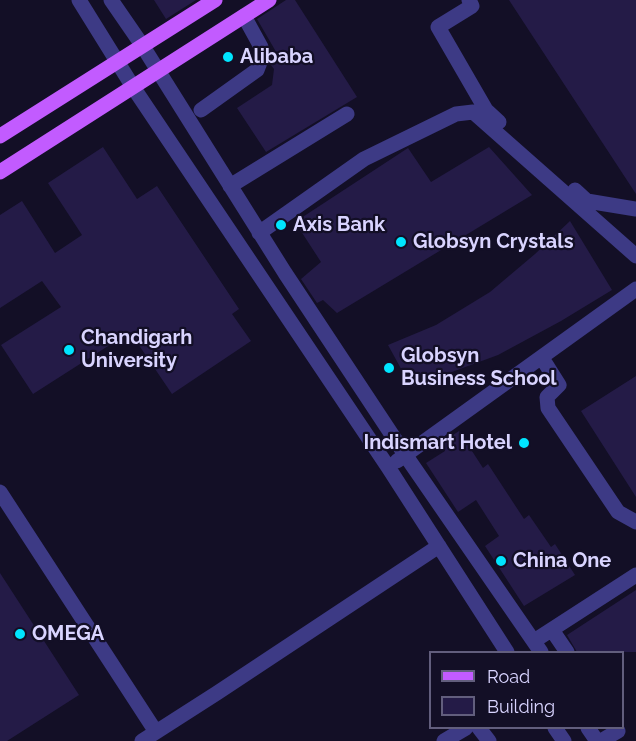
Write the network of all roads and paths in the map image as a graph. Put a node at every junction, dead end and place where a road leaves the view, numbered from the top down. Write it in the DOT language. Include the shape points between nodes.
graph roads {
  1 [pos="79,0"];
  2 [pos="111,0"];
  3 [pos="215,0"];
  4 [pos="269,0"];
  5 [pos="469,0"];
  6 [pos="244,16"];
  7 [pos="142,45"];
  8 [pos="118,60"];
  9 [pos="158,72"];
  10 [pos="133,87"];
  11 [pos="201,110"];
  12 [pos="347,114"];
  13 [pos="0,136"];
  14 [pos="0,172"];
  15 [pos="230,186"];
  16 [pos="636,209"];
  17 [pos="259,233"];
  18 [pos="636,256"];
  19 [pos="636,290"];
  20 [pos="542,358"];
  21 [pos="406,456"];
  22 [pos="388,467"];
  23 [pos="0,492"];
  24 [pos="636,522"];
  25 [pos="439,546"];
  26 [pos="636,574"];
  27 [pos="552,630"];
  28 [pos="537,647"];
  29 [pos="506,651"];
  30 [pos="566,651"];
  31 [pos="464,729"];
  32 [pos="480,729"];
  33 [pos="589,729"];
  34 [pos="620,733"];
  35 [pos="146,739"];
  36 [pos="444,741"];
  37 [pos="489,741"];
  38 [pos="599,741"];
  1 -- 8 [label="street"];
  2 -- 7 [label="street"];
  3 -- 7 [label="main road"];
  4 -- 6 [label="main road"];
  5 -- 16 [label="street" via="472,6 438,27 486,110 587,201"];
  6 -- 9 [label="main road"];
  6 -- 11 [label="street" via="261,47 257,70"];
  7 -- 8 [label="main road"];
  7 -- 9 [label="street"];
  8 -- 10 [label="street"];
  8 -- 13 [label="main road"];
  9 -- 10 [label="main road"];
  9 -- 15 [label="street"];
  10 -- 14 [label="main road"];
  10 -- 22 [label="street"];
  12 -- 15 [label="street"];
  15 -- 17 [label="street"];
  17 -- 18 [label="street" via="364,159 456,114 473,112"];
  17 -- 21 [label="street"];
  19 -- 20 [label="street"];
  20 -- 21 [label="street"];
  20 -- 24 [label="street" via="559,385 547,397 548,408 618,512"];
  21 -- 22 [label="street"];
  21 -- 28 [label="street"];
  22 -- 25 [label="street"];
  23 -- 35 [label="street"];
  25 -- 29 [label="street"];
  25 -- 35 [label="street"];
  26 -- 27 [label="street"];
  27 -- 28 [label="street"];
  27 -- 30 [label="street"];
  31 -- 36 [label="street"];
  32 -- 37 [label="street"];
  33 -- 38 [label="street"];
  34 -- 38 [label="street"];
}
